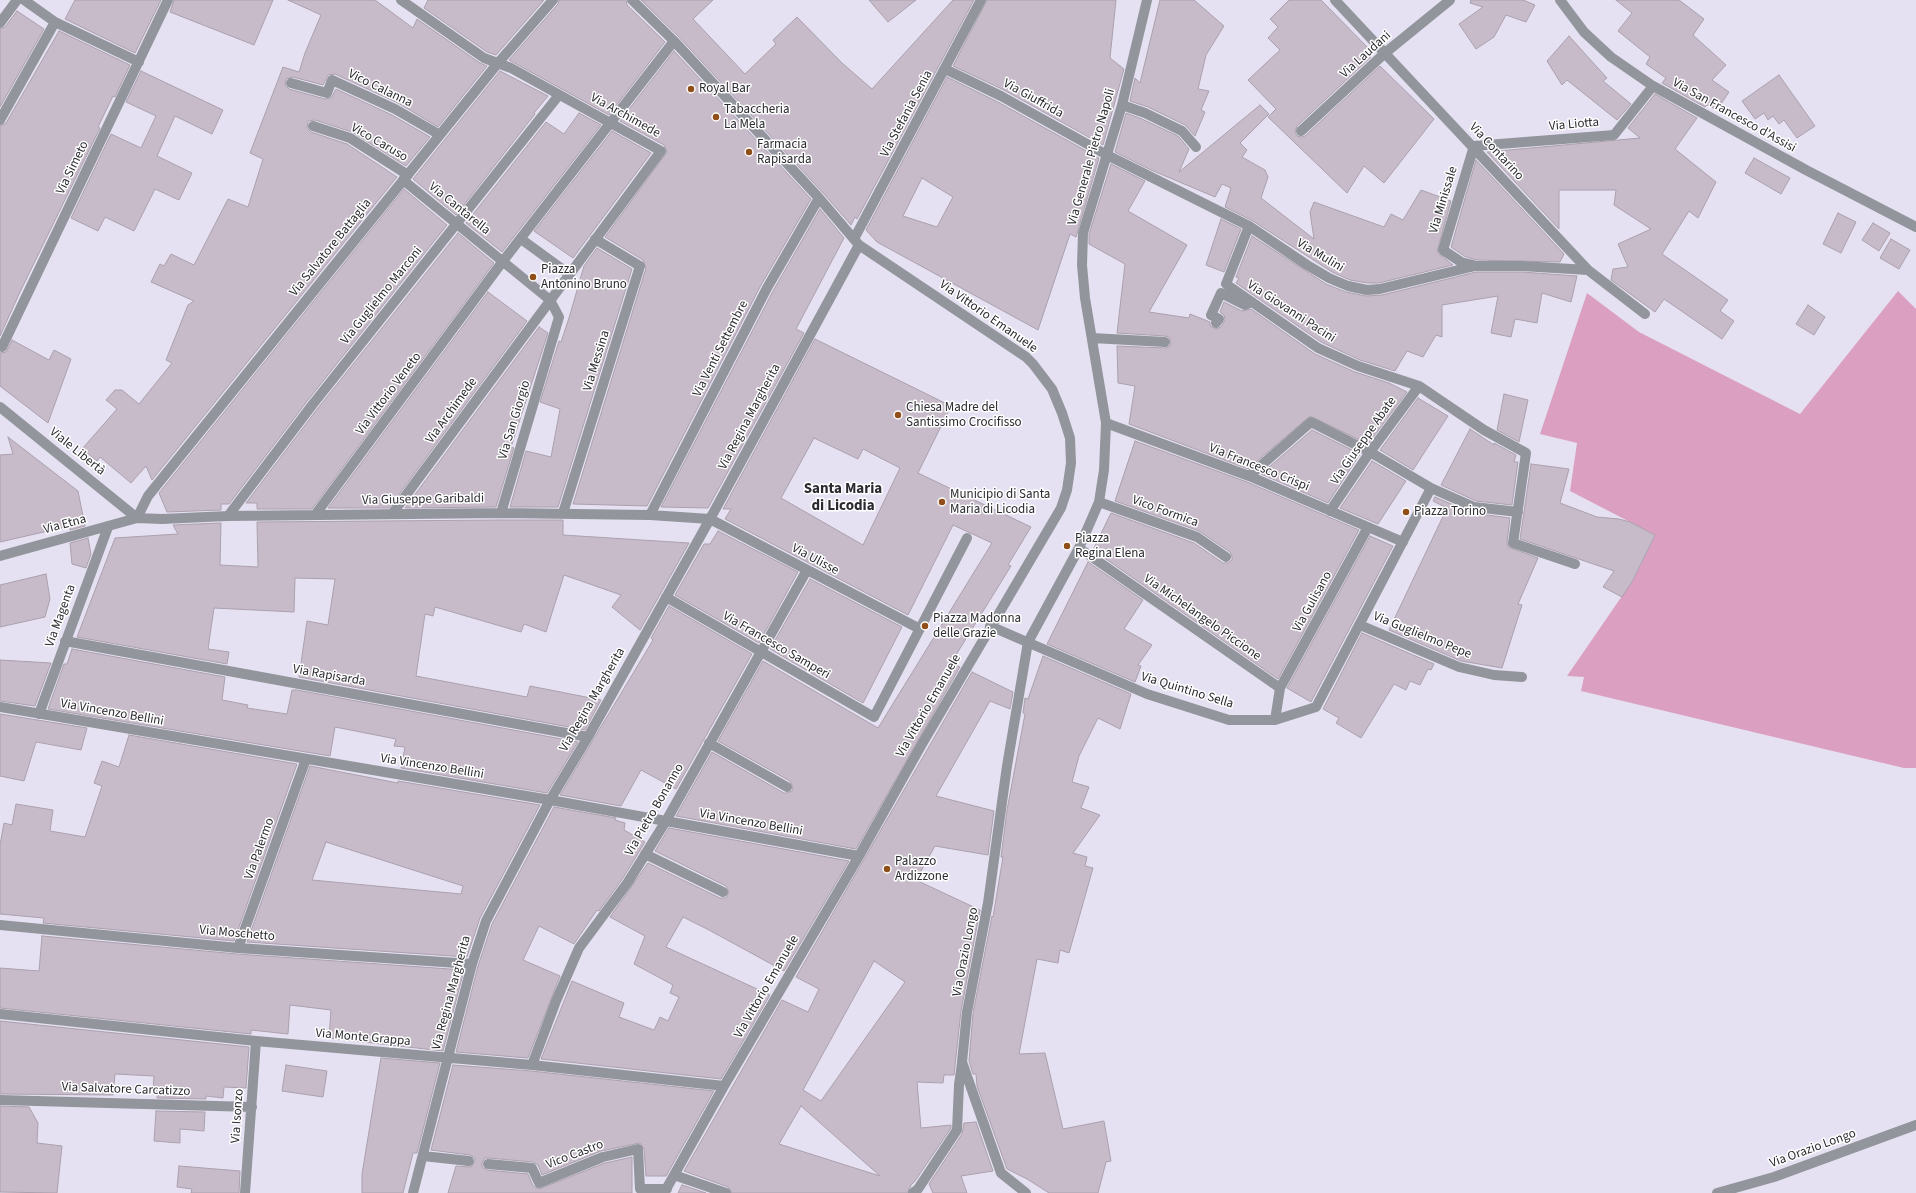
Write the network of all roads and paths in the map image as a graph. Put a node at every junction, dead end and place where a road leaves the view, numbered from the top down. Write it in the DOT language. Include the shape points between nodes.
graph roads {
  1 [pos="17,0"];
  2 [pos="24,0"];
  3 [pos="168,0"];
  4 [pos="401,0"];
  5 [pos="554,0"];
  6 [pos="632,0"];
  7 [pos="981,0"];
  8 [pos="1147,0"];
  9 [pos="1335,0"];
  10 [pos="1450,0"];
  11 [pos="1560,0"];
  12 [pos="0,22"];
  13 [pos="55,22"];
  14 [pos="674,41"];
  15 [pos="1385,53"];
  16 [pos="138,62"];
  17 [pos="498,63"];
  18 [pos="945,69"];
  19 [pos="291,83"];
  20 [pos="1653,86"];
  21 [pos="559,95"];
  22 [pos="1122,105"];
  23 [pos="0,120"];
  24 [pos="609,123"];
  25 [pos="313,126"];
  26 [pos="1301,131"];
  27 [pos="440,135"];
  28 [pos="1474,146"];
  29 [pos="1196,147"];
  30 [pos="1106,155"];
  31 [pos="405,178"];
  32 [pos="819,198"];
  33 [pos="457,224"];
  34 [pos="1249,226"];
  35 [pos="1916,227"];
  36 [pos="520,239"];
  37 [pos="595,240"];
  38 [pos="857,242"];
  39 [pos="500,259"];
  40 [pos="1475,266"];
  41 [pos="1588,270"];
  42 [pos="569,274"];
  43 [pos="550,300"];
  44 [pos="1252,302"];
  45 [pos="1645,314"];
  46 [pos="1216,323"];
  47 [pos="1092,338"];
  48 [pos="1165,342"];
  49 [pos="2,347"];
  50 [pos="1419,386"];
  51 [pos="0,407"];
  52 [pos="1106,422"];
  53 [pos="1370,452"];
  54 [pos="1249,476"];
  55 [pos="1434,490"];
  56 [pos="1099,502"];
  57 [pos="1330,511"];
  58 [pos="1518,512"];
  59 [pos="501,513"];
  60 [pos="563,513"];
  61 [pos="392,514"];
  62 [pos="315,515"];
  63 [pos="650,515"];
  64 [pos="228,516"];
  65 [pos="137,518"];
  66 [pos="710,519"];
  67 [pos="108,527"];
  68 [pos="1371,529"];
  69 [pos="967,538"];
  70 [pos="1401,546"];
  71 [pos="1079,548"];
  72 [pos="0,556"];
  73 [pos="1226,557"];
  74 [pos="1574,564"];
  75 [pos="807,570"];
  76 [pos="666,597"];
  77 [pos="1360,625"];
  78 [pos="990,626"];
  79 [pos="920,629"];
  80 [pos="65,641"];
  81 [pos="1028,642"];
  82 [pos="760,652"];
  83 [pos="1522,677"];
  84 [pos="1280,688"];
  85 [pos="0,707"];
  86 [pos="39,714"];
  87 [pos="1275,720"];
  88 [pos="588,737"];
  89 [pos="709,743"];
  90 [pos="306,759"];
  91 [pos="786,786"];
  92 [pos="550,800"];
  93 [pos="666,821"];
  94 [pos="645,854"];
  95 [pos="859,856"];
  96 [pos="723,892"];
  97 [pos="0,925"];
  98 [pos="238,948"];
  99 [pos="472,964"];
  100 [pos="0,1014"];
  101 [pos="256,1041"];
  102 [pos="448,1059"];
  103 [pos="962,1062"];
  104 [pos="532,1065"];
  105 [pos="724,1086"];
  106 [pos="0,1100"];
  107 [pos="252,1107"];
  108 [pos="1916,1125"];
  109 [pos="423,1156"];
  110 [pos="469,1161"];
  111 [pos="488,1164"];
  112 [pos="674,1174"];
  113 [pos="700,1188"];
  114 [pos="665,1191"];
  115 [pos="245,1193"];
  116 [pos="413,1193"];
  117 [pos="726,1193"];
  118 [pos="913,1193"];
  119 [pos="1026,1193"];
  120 [pos="1717,1193"];
  1 -- 12 [label="street"];
  2 -- 13 [label="street"];
  3 -- 16 [label="street, Via Simeto"];
  4 -- 17 [label="street, Via Archimede" via="484,58"];
  5 -- 17 [label="street, Via Salvatore Battaglia"];
  6 -- 14 [label="street, Via Vittorio Emanuele"];
  7 -- 18 [label="street, Via Stefania Senia"];
  8 -- 22 [label="street, Via Generale Pietro Napoli"];
  9 -- 15 [label="street, Via Contarino"];
  10 -- 15 [label="street, Via Laudani"];
  11 -- 20 [label="street, Via San Francesco d'Assisi" via="1584,32 1611,57"];
  13 -- 16 [label="street"];
  13 -- 23 [label="street"];
  14 -- 24 [label="street"];
  14 -- 32 [label="street, Via Vittorio Emanuele"];
  15 -- 26 [label="street, Via Laudani"];
  15 -- 28 [label="street, Via Contarino"];
  16 -- 49 [label="street, Via Simeto"];
  17 -- 21 [label="street, Via Archimede"];
  17 -- 27 [label="street, Via Salvatore Battaglia"];
  18 -- 30 [label="street, Via Giuffrida" via="1001,96"];
  18 -- 38 [label="street, Via Stefania Senia"];
  19 -- 27 [label="street, Vico Calanna" via="327,93 332,80 395,109"];
  20 -- 28 [label="street, Via Liotta" via="1614,135"];
  20 -- 35 [label="street, Via San Francesco d'Assisi"];
  21 -- 24 [label="street, Via Archimede"];
  21 -- 33 [label="street, Via Guglielmo Marconi"];
  22 -- 29 [label="street" via="1182,131"];
  22 -- 30 [label="street, Via Generale Pietro Napoli"];
  24 -- 36 [label="street, Via Vittorio Veneto"];
  24 -- 37 [label="street, Via Archimede" via="661,151"];
  25 -- 31 [label="street, Vico Caruso" via="350,138"];
  27 -- 31 [label="street, Via Salvatore Battaglia"];
  28 -- 40 [label="street, Via Minissale" via="1443,250 1461,262"];
  28 -- 41 [label="street, Via Contarino"];
  30 -- 34 [label="street, Via Mulini"];
  30 -- 47 [label="street, Via Generale Pietro Napoli" via="1083,233 1082,265"];
  31 -- 33 [label="street, Via Cantarella"];
  31 -- 65 [label="street, Via Salvatore Battaglia" via="148,496"];
  32 -- 38 [label="street, Via Vittorio Emanuele"];
  32 -- 63 [label="street, Via Venti Settembre" via="767,288"];
  33 -- 39 [label="street, Via Cantarella"];
  33 -- 64 [label="street, Via Guglielmo Marconi" via="313,404"];
  34 -- 40 [label="street, Via Mulini" via="1329,278 1367,290"];
  34 -- 44 [label="street, Via Giovanni Pacini" via="1226,284"];
  36 -- 39 [label="street, Via Vittorio Veneto"];
  36 -- 42 [label="street"];
  37 -- 42 [label="street, Via Archimede"];
  37 -- 60 [label="street, Via Messina" via="640,266"];
  38 -- 66 [label="street, Via Regina Margherita"];
  38 -- 78 [label="street, Via Vittorio Emanuele" via="1026,357 1052,389 1062,413 1070,438 1071,463 1061,508"];
  39 -- 43 [label="street, Via Cantarella"];
  39 -- 62 [label="street, Via Vittorio Veneto" via="483,288"];
  40 -- 41 [label="street, Via Mulini"];
  41 -- 45 [label="street, Via Contarino"];
  42 -- 43 [label="street, Via Archimede"];
  43 -- 59 [label="street, Via San Giorgio" via="559,318"];
  43 -- 61 [label="street, Via Archimede"];
  44 -- 46 [label="street" via="1245,305 1221,293 1212,315 1219,319"];
  44 -- 50 [label="street, Via Giovanni Pacini" via="1318,348 1358,366"];
  47 -- 48 [label="street"];
  47 -- 52 [label="street, Via Generale Pietro Napoli"];
  50 -- 53 [label="street, Via Giuseppe Abate"];
  50 -- 58 [label="street, Via Giovanni Pacini" via="1484,430 1526,453"];
  51 -- 65 [label="street, Viale Libertà"];
  52 -- 54 [label="street, Via Francesco Crispi"];
  52 -- 56 [label="street, Via Generale Pietro Napoli" via="1104,470"];
  53 -- 54 [label="street" via="1311,422"];
  53 -- 55 [label="street"];
  53 -- 57 [label="street, Via Giuseppe Abate"];
  54 -- 57 [label="street, Via Francesco Crispi"];
  55 -- 58 [label="street" via="1474,507"];
  55 -- 70 [label="street, Via Quintino Sella"];
  56 -- 71 [label="street, Via Generale Pietro Napoli"];
  56 -- 73 [label="street, Vico Formica" via="1197,536"];
  57 -- 68 [label="street, Via Francesco Crispi"];
  58 -- 74 [label="street" via="1513,543"];
  59 -- 60 [label="street, Via Giuseppe Garibaldi"];
  59 -- 61 [label="street, Via Giuseppe Garibaldi"];
  60 -- 63 [label="street, Via Giuseppe Garibaldi"];
  61 -- 62 [label="street, Via Giuseppe Garibaldi"];
  62 -- 64 [label="street, Via Giuseppe Garibaldi"];
  63 -- 66 [label="street, Via Giuseppe Garibaldi"];
  64 -- 65 [label="street, Via Giuseppe Garibaldi"];
  65 -- 67 [label="street, Via Etna"];
  66 -- 75 [label="street, Via Ulisse"];
  66 -- 76 [label="street, Via Regina Margherita"];
  67 -- 72 [label="street, Via Etna"];
  67 -- 80 [label="street, Via Magenta"];
  68 -- 70 [label="street, Via Francesco Crispi"];
  68 -- 84 [label="street, Via Gulisano"];
  69 -- 79 [label="street"];
  70 -- 77 [label="street, Via Quintino Sella"];
  71 -- 81 [label="street, Via Orazio Longo"];
  71 -- 84 [label="street, Via Michelangelo Piccione"];
  75 -- 79 [label="street, Via Ulisse"];
  75 -- 82 [label="street, Via Pietro Bonanno"];
  76 -- 82 [label="street, Via Francesco Samperi"];
  76 -- 88 [label="street, Via Regina Margherita"];
  77 -- 83 [label="street, Via Guglielmo Pepe" via="1460,667 1494,675"];
  77 -- 87 [label="street, Via Quintino Sella" via="1316,707"];
  78 -- 81 [label="street, Via Quintino Sella"];
  78 -- 95 [label="street, Via Vittorio Emanuele"];
  79 -- 82 [label="street, Via Francesco Samperi" via="874,717"];
  80 -- 86 [label="street, Via Magenta"];
  80 -- 88 [label="street, Via Rapisarda"];
  81 -- 87 [label="street, Via Quintino Sella" via="1147,694 1229,720"];
  81 -- 103 [label="street, Via Orazio Longo"];
  82 -- 89 [label="street, Via Pietro Bonanno"];
  84 -- 87 [label="street, Via Gulisano"];
  85 -- 86 [label="street, Via Vincenzo Bellini"];
  86 -- 90 [label="street, Via Vincenzo Bellini"];
  88 -- 92 [label="street, Via Regina Margherita"];
  89 -- 91 [label="street"];
  89 -- 93 [label="street, Via Pietro Bonanno"];
  90 -- 92 [label="street, Via Vincenzo Bellini"];
  90 -- 98 [label="street, Via Palermo"];
  92 -- 93 [label="street, Via Vincenzo Bellini"];
  92 -- 99 [label="street, Via Regina Margherita" via="486,921"];
  93 -- 94 [label="street, Via Pietro Bonanno"];
  93 -- 95 [label="street, Via Vincenzo Bellini"];
  94 -- 96 [label="street"];
  94 -- 104 [label="street, Via Pietro Bonanno" via="628,882 579,948"];
  95 -- 105 [label="street, Via Vittorio Emanuele"];
  97 -- 98 [label="street, Via Moschetto"];
  98 -- 99 [label="street, Via Moschetto"];
  99 -- 102 [label="street, Via Regina Margherita"];
  100 -- 101 [label="street, Via Monte Grappa"];
  101 -- 102 [label="street, Via Monte Grappa"];
  101 -- 107 [label="street, Via Isonzo"];
  102 -- 104 [label="street, Via Monte Grappa"];
  102 -- 109 [label="street, Via Regina Margherita"];
  103 -- 118 [label="street" via="958,1085 957,1130"];
  103 -- 119 [label="street, Via Orazio Longo" via="1001,1172"];
  104 -- 105 [label="street, Via Monte Grappa"];
  105 -- 112 [label="street, Via Vittorio Emanuele"];
  106 -- 107 [label="street, Via Salvatore Carcatizzo"];
  107 -- 115 [label="street, Via Isonzo"];
  108 -- 120 [label="street, Via Orazio Longo" via="1774,1177"];
  109 -- 110 [label="street"];
  109 -- 116 [label="street, Via Regina Margherita"];
  111 -- 114 [label="street, Vico Castro" via="532,1168 539,1183 603,1157 638,1149 640,1189"];
  112 -- 113 [label="street"];
  112 -- 114 [label="street, Via Vittorio Emanuele"];
  113 -- 117 [label="street"];
}
